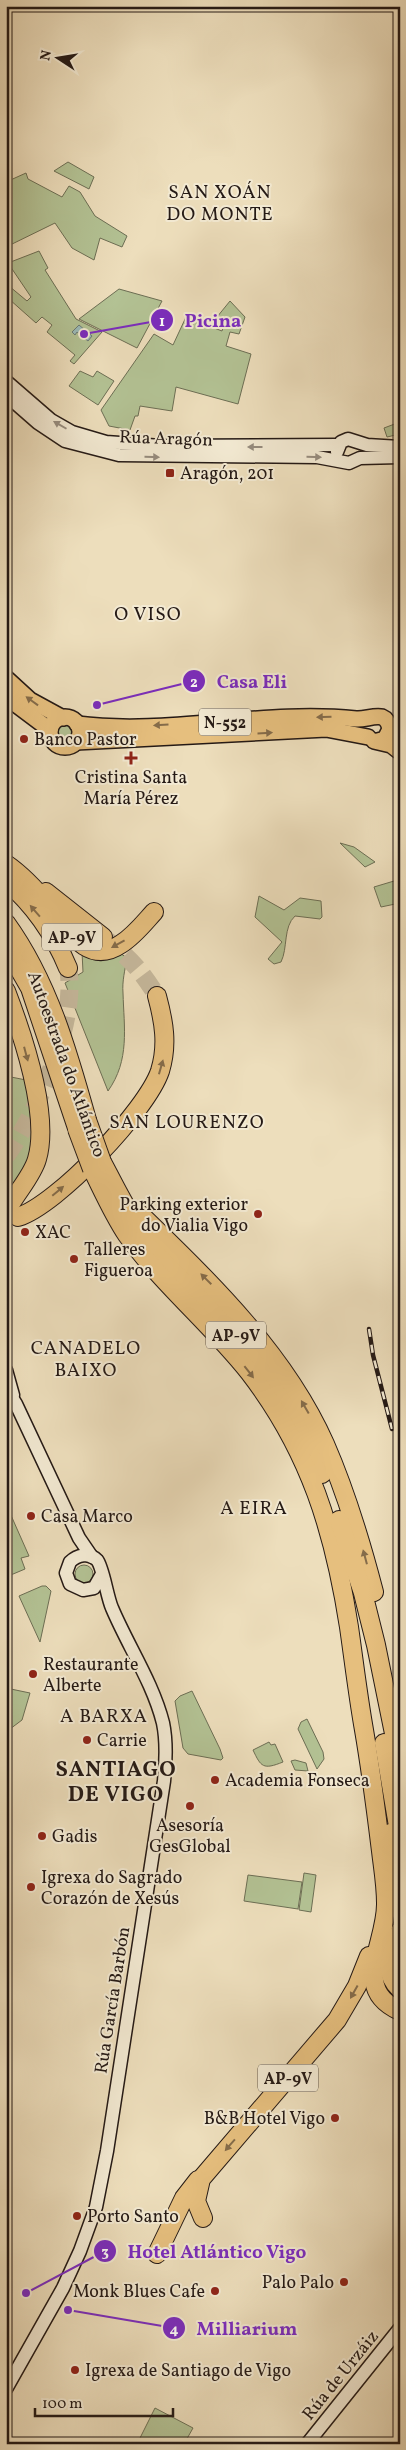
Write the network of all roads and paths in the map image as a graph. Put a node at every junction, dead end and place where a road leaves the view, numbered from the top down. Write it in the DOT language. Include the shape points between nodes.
graph roads {
  1 [pos="6,381"];
  2 [pos="6,395"];
  3 [pos="359,443"];
  4 [pos="338,446"];
  5 [pos="400,447"];
  6 [pos="400,457"];
  7 [pos="360,458"];
  8 [pos="342,461"];
  9 [pos="6,678"];
  10 [pos="6,697"];
  11 [pos="63,718"];
  12 [pos="372,718"];
  13 [pos="77,724"];
  14 [pos="50,730"];
  15 [pos="395,733"];
  16 [pos="373,739"];
  17 [pos="76,742"];
  18 [pos="400,752"];
  19 [pos="10,872"];
  20 [pos="154,912"];
  21 [pos="6,923"];
  22 [pos="102,937"];
  23 [pos="6,946"];
  24 [pos="68,968"];
  25 [pos="6,991"];
  26 [pos="157,996"];
  27 [pos="82,1124"];
  28 [pos="97,1165"];
  29 [pos="116,1189"];
  30 [pos="6,1370"];
  31 [pos="6,1388"];
  32 [pos="16,1404"];
  33 [pos="326,1516"];
  34 [pos="341,1527"];
  35 [pos="79,1538"];
  36 [pos="77,1556"];
  37 [pos="92,1556"];
  38 [pos="102,1574"];
  39 [pos="89,1589"];
  40 [pos="111,1606"];
  41 [pos="400,1707"];
  42 [pos="367,1747"];
  43 [pos="400,1763"];
  44 [pos="400,1838"];
  45 [pos="400,1892"];
  46 [pos="400,1931"];
  47 [pos="400,1989"];
  48 [pos="400,2011"];
  49 [pos="202,2177"];
  50 [pos="203,2218"];
  51 [pos="158,2254"];
  52 [pos="400,2328"];
  53 [pos="6,2389"];
  54 [pos="307,2444"];
  4 -- 1 [label="main road, Rúa Aragón, one-way" via="170,446 106,442 72,432 51,420"];
  2 -- 8 [label="main road, Rúa Aragón, one-way" via="65,441 103,452 133,456 317,457"];
  3 -- 4 [label="main road, Rúa Aragón" via="348,438"];
  3 -- 5 [label="main road, Rúa Aragón"];
  3 -- 7 [label="main road"];
  4 -- 8 [label="main road" via="337,454"];
  6 -- 7 [label="main road, Rúa Aragón"];
  7 -- 8 [label="main road, Rúa Aragón" via="349,464"];
  11 -- 9 [label="main road, N-552, one-way" via="30,700"];
  10 -- 14 [label="main road, N-552"];
  11 -- 13 [label="main road, N-552" via="70,718"];
  11 -- 14 [label="main road"];
  12 -- 13 [label="main road, N-552, one-way" via="288,718 108,728"];
  12 -- 15 [label="main road" via="385,718"];
  12 -- 16 [label="main road" via="366,726"];
  13 -- 17 [label="main road" via="79,735"];
  14 -- 17 [label="main road, N-552" via="52,739 59,746 68,747"];
  15 -- 16 [label="main road" via="385,739"];
  17 -- 16 [label="main road, N-552, one-way" via="326,729"];
  16 -- 18 [label="main road"];
  20 -- 19 [label="highway, AP-9V, one-way" via="121,944 107,950 91,948 76,941 50,907"];
  19 -- 22 [label="highway, AP-9V"];
  24 -- 19 [label="highway, one-way" via="58,944"];
  21 -- 27 [label="highway, Autoestrada do Atlántico / AP-9V" via="21,944 40,982 73,1070"];
  23 -- 27 [label="highway, Autoestrada do Atlántico / AP-9V" via="33,996"];
  25 -- 26 [label="highway, one-way" via="35,1088 41,1127 37,1160 14,1211 35,1210 69,1181 122,1130 150,1093 165,1052 164,1021"];
  27 -- 28 [label="highway, Autoestrada do Atlántico / AP-9V, bridge"];
  28 -- 29 [label="highway, Autoestrada do Atlántico / AP-9V"];
  28 -- 33 [label="highway, Autoestrada do Atlántico / AP-9V, one-way" via="127,1234 221,1339 272,1404 307,1468"];
  29 -- 34 [label="highway, Autoestrada do Atlántico / AP-9V" via="153,1246 232,1331 282,1395 302,1426"];
  41 -- 29 [label="highway, one-way" via="363,1552 325,1444 305,1406 242,1319"];
  30 -- 32 [label="main road"];
  31 -- 32 [label="main road"];
  32 -- 35 [label="main road"];
  33 -- 42 [label="highway" via="340,1568"];
  33 -- 45 [label="highway" via="339,1542 361,1643"];
  34 -- 43 [label="highway" via="376,1644"];
  34 -- 44 [label="highway" via="365,1636"];
  35 -- 36 [label="main road"];
  35 -- 37 [label="main road"];
  36 -- 37 [label="main road"];
  36 -- 39 [label="main road" via="68,1565 68,1579 78,1589"];
  37 -- 38 [label="main road"];
  38 -- 39 [label="main road" via="98,1584"];
  38 -- 40 [label="main road, Rúa García Barbón"];
  39 -- 40 [label="main road, Rúa García Barbón" via="100,1594"];
  40 -- 53 [label="main road, Rúa García Barbón" via="159,1712 166,1748 164,1781 96,2207 70,2275"];
  42 -- 48 [label="highway" via="375,1789 386,1900 385,1929 373,1969 373,1981 382,2000"];
  42 -- 49 [label="highway, AP-9V, one-way" via="378,1898 374,1937 366,1967 344,2010"];
  46 -- 47 [label="highway" via="389,1968 391,1978"];
  49 -- 50 [label="highway" via="196,2200"];
  49 -- 51 [label="highway" via="184,2198"];
  52 -- 54 [label="main road, Rúa de Urzáiz"];
}
